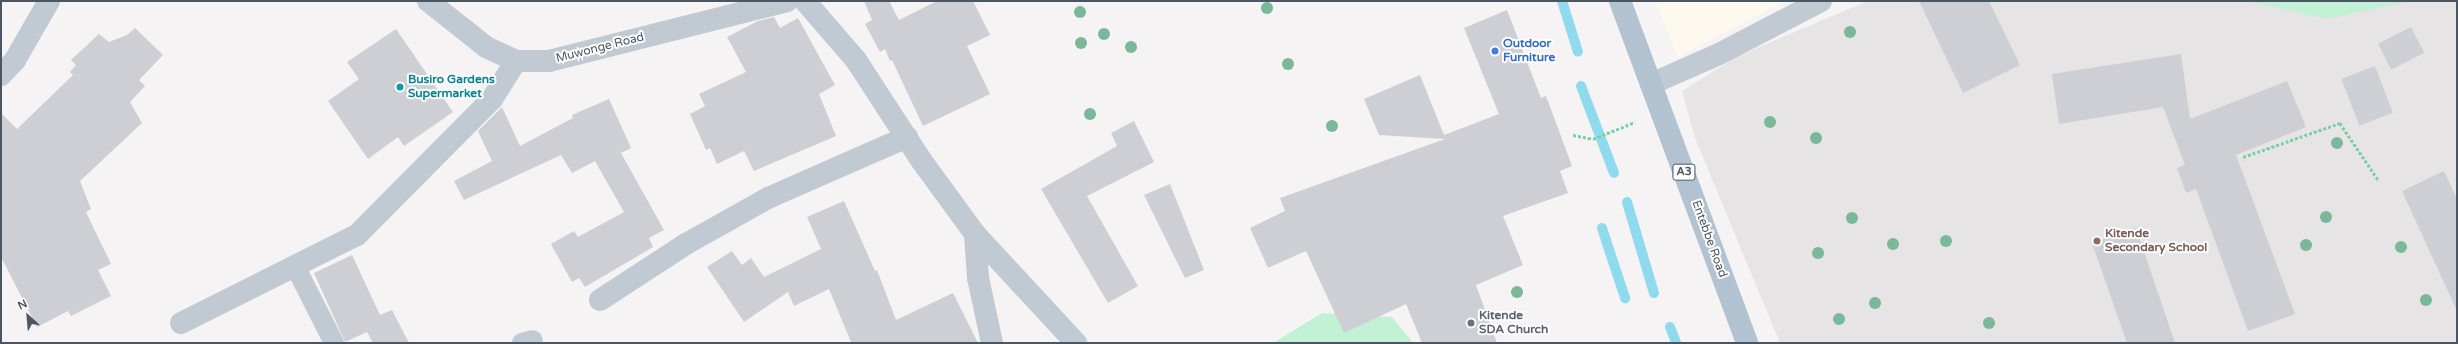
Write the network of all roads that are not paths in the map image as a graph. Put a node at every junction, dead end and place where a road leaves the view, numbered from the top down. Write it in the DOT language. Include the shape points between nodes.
graph roads {
  1 [pos="49,1"];
  2 [pos="428,1"];
  3 [pos="787,1"];
  4 [pos="805,1"];
  5 [pos="1620,1"];
  6 [pos="1821,1"];
  7 [pos="516,60"];
  8 [pos="1,75"];
  9 [pos="1651,84"];
  10 [pos="907,137"];
  11 [pos="975,234"];
  12 [pos="295,266"];
  13 [pos="600,300"];
  14 [pos="181,323"];
  15 [pos="334,343"];
  16 [pos="992,343"];
  17 [pos="1076,343"];
  18 [pos="1747,343"];
  1 -- 8 [label="street" via="15,60"];
  2 -- 7 [label="street, Muwonge Road" via="486,47"];
  3 -- 7 [label="street, Muwonge Road" via="549,61"];
  4 -- 10 [label="street" via="856,60"];
  5 -- 9 [label="main road, Entebbe Road / A3"];
  6 -- 9 [label="street" via="1719,54"];
  7 -- 12 [label="street" via="492,99 357,235"];
  9 -- 18 [label="main road, Entebbe Road / A3"];
  10 -- 11 [label="street"];
  10 -- 13 [label="street" via="768,198 686,244"];
  11 -- 16 [label="street" via="978,278"];
  11 -- 17 [label="street"];
  12 -- 14 [label="street"];
  12 -- 15 [label="lane"];
}
